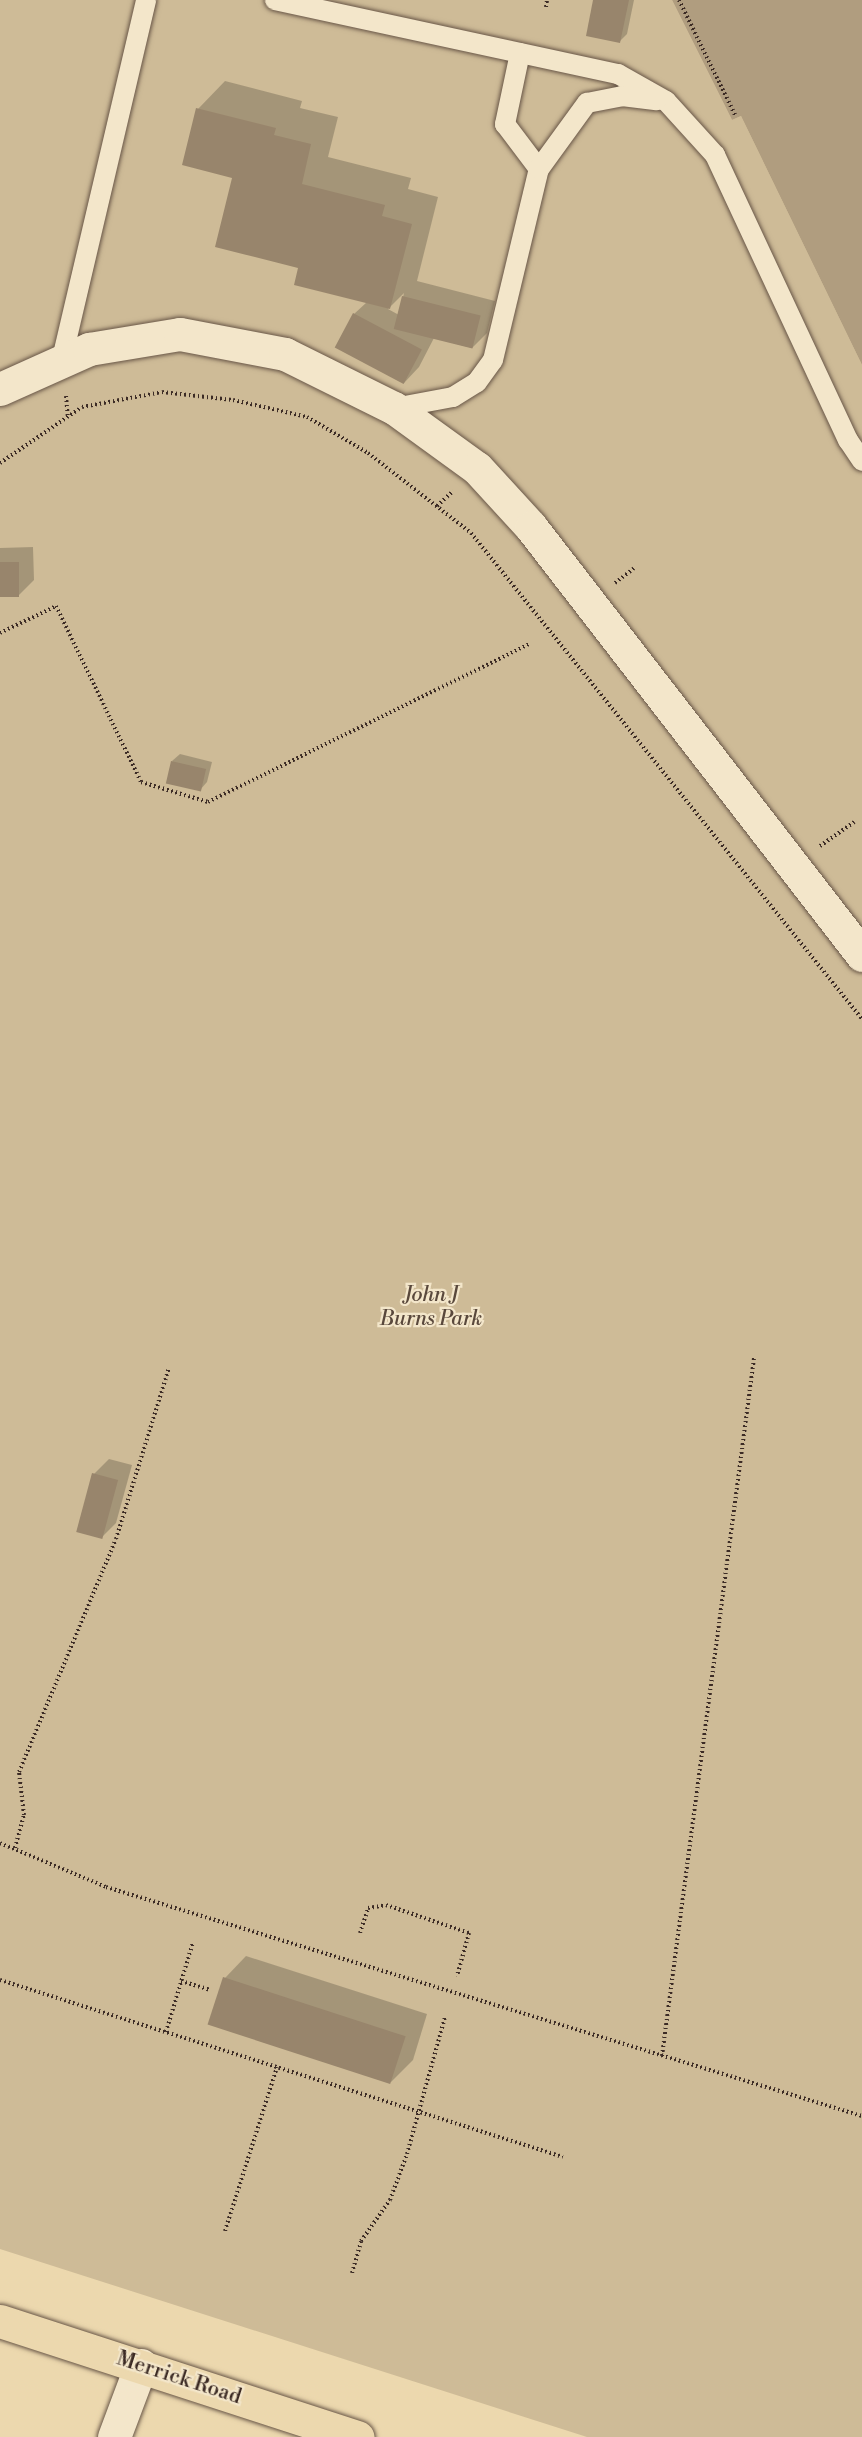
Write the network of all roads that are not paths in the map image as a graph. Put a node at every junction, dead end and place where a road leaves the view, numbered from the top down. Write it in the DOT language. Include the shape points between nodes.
graph roads {
  1 [pos="146,0"];
  2 [pos="275,0"];
  3 [pos="520,53"];
  4 [pos="666,101"];
  5 [pos="539,169"];
  6 [pos="61,363"];
  7 [pos="0,389"];
  8 [pos="394,408"];
  9 [pos="862,460"];
  10 [pos="862,955"];
  11 [pos="0,2320"];
  12 [pos="141,2365"];
  13 [pos="114,2437"];
  14 [pos="358,2437"];
  1 -- 6 [label="lane"];
  2 -- 3 [label="lane"];
  3 -- 4 [label="lane" via="618,74"];
  3 -- 5 [label="lane" via="506,124"];
  4 -- 5 [label="lane" via="622,96 587,103"];
  4 -- 9 [label="lane" via="715,154 848,440"];
  5 -- 8 [label="lane" via="493,360 477,382 453,397"];
  6 -- 7 [label="street"];
  6 -- 8 [label="street" via="89,349 180,334 285,354"];
  8 -- 10 [label="street" via="477,468 531,528"];
  11 -- 12 [label="main road, Merrick Road"];
  12 -- 13 [label="street"];
  12 -- 14 [label="main road, Merrick Road"];
}
